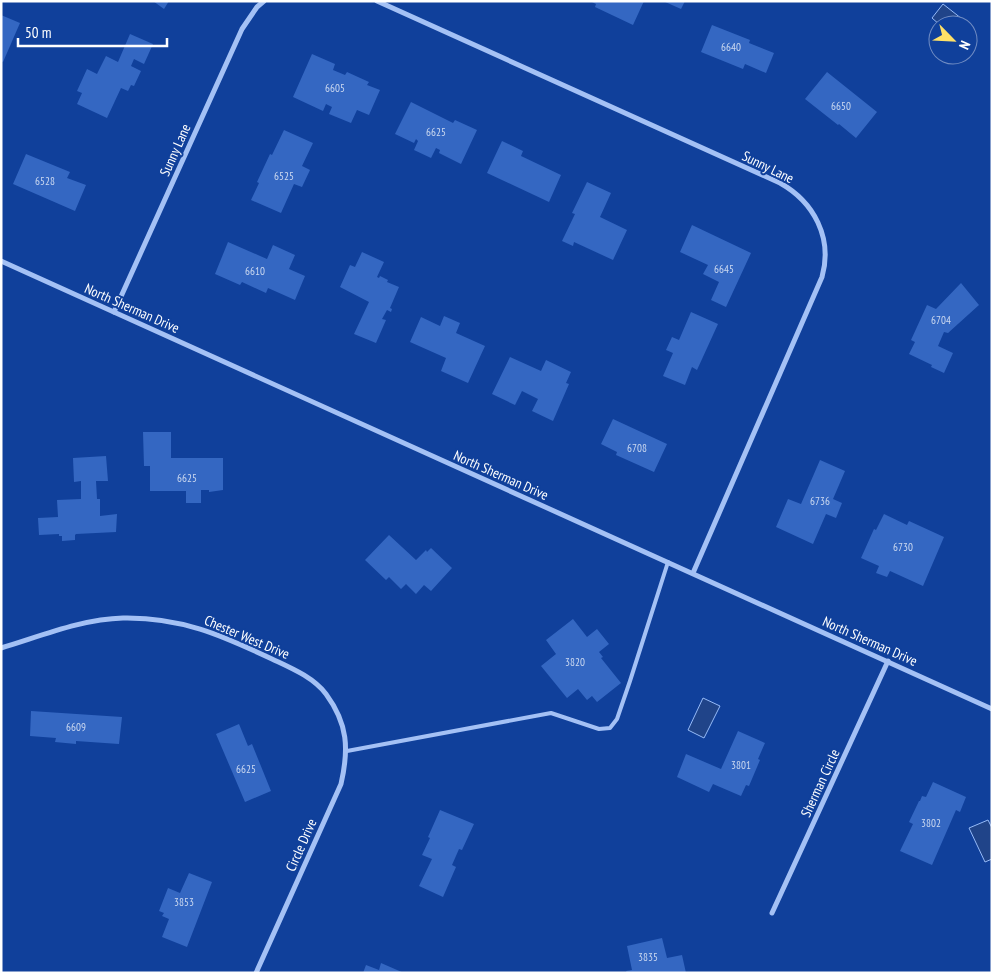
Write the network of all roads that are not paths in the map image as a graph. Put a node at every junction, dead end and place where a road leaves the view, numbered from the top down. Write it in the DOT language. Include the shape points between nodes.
graph roads {
  1 [pos="264,1"];
  2 [pos="377,1"];
  3 [pos="1,262"];
  4 [pos="114,312"];
  5 [pos="668,562"];
  6 [pos="693,573"];
  7 [pos="1,648"];
  8 [pos="888,661"];
  9 [pos="992,709"];
  10 [pos="341,723"];
  11 [pos="347,751"];
  12 [pos="772,913"];
  13 [pos="256,973"];
  1 -- 4 [label="street, Sunny Lane" via="242,30"];
  2 -- 6 [label="street, Sunny Lane" via="780,183 795,193 814,214 825,240 822,277"];
  3 -- 4 [label="street, North Sherman Drive"];
  4 -- 5 [label="street, North Sherman Drive"];
  5 -- 6 [label="street, North Sherman Drive"];
  5 -- 11 [label="lane" via="617,719 610,728 599,729 551,713"];
  6 -- 8 [label="street, North Sherman Drive"];
  7 -- 10 [label="street, Chester West Drive" via="76,625 114,619 143,618 180,623 234,641 308,678 324,692"];
  8 -- 9 [label="street, North Sherman Drive"];
  8 -- 12 [label="street, Sherman Circle"];
  10 -- 11 [label="street, Circle Drive"];
  11 -- 13 [label="street, Circle Drive" via="341,784"];
}
